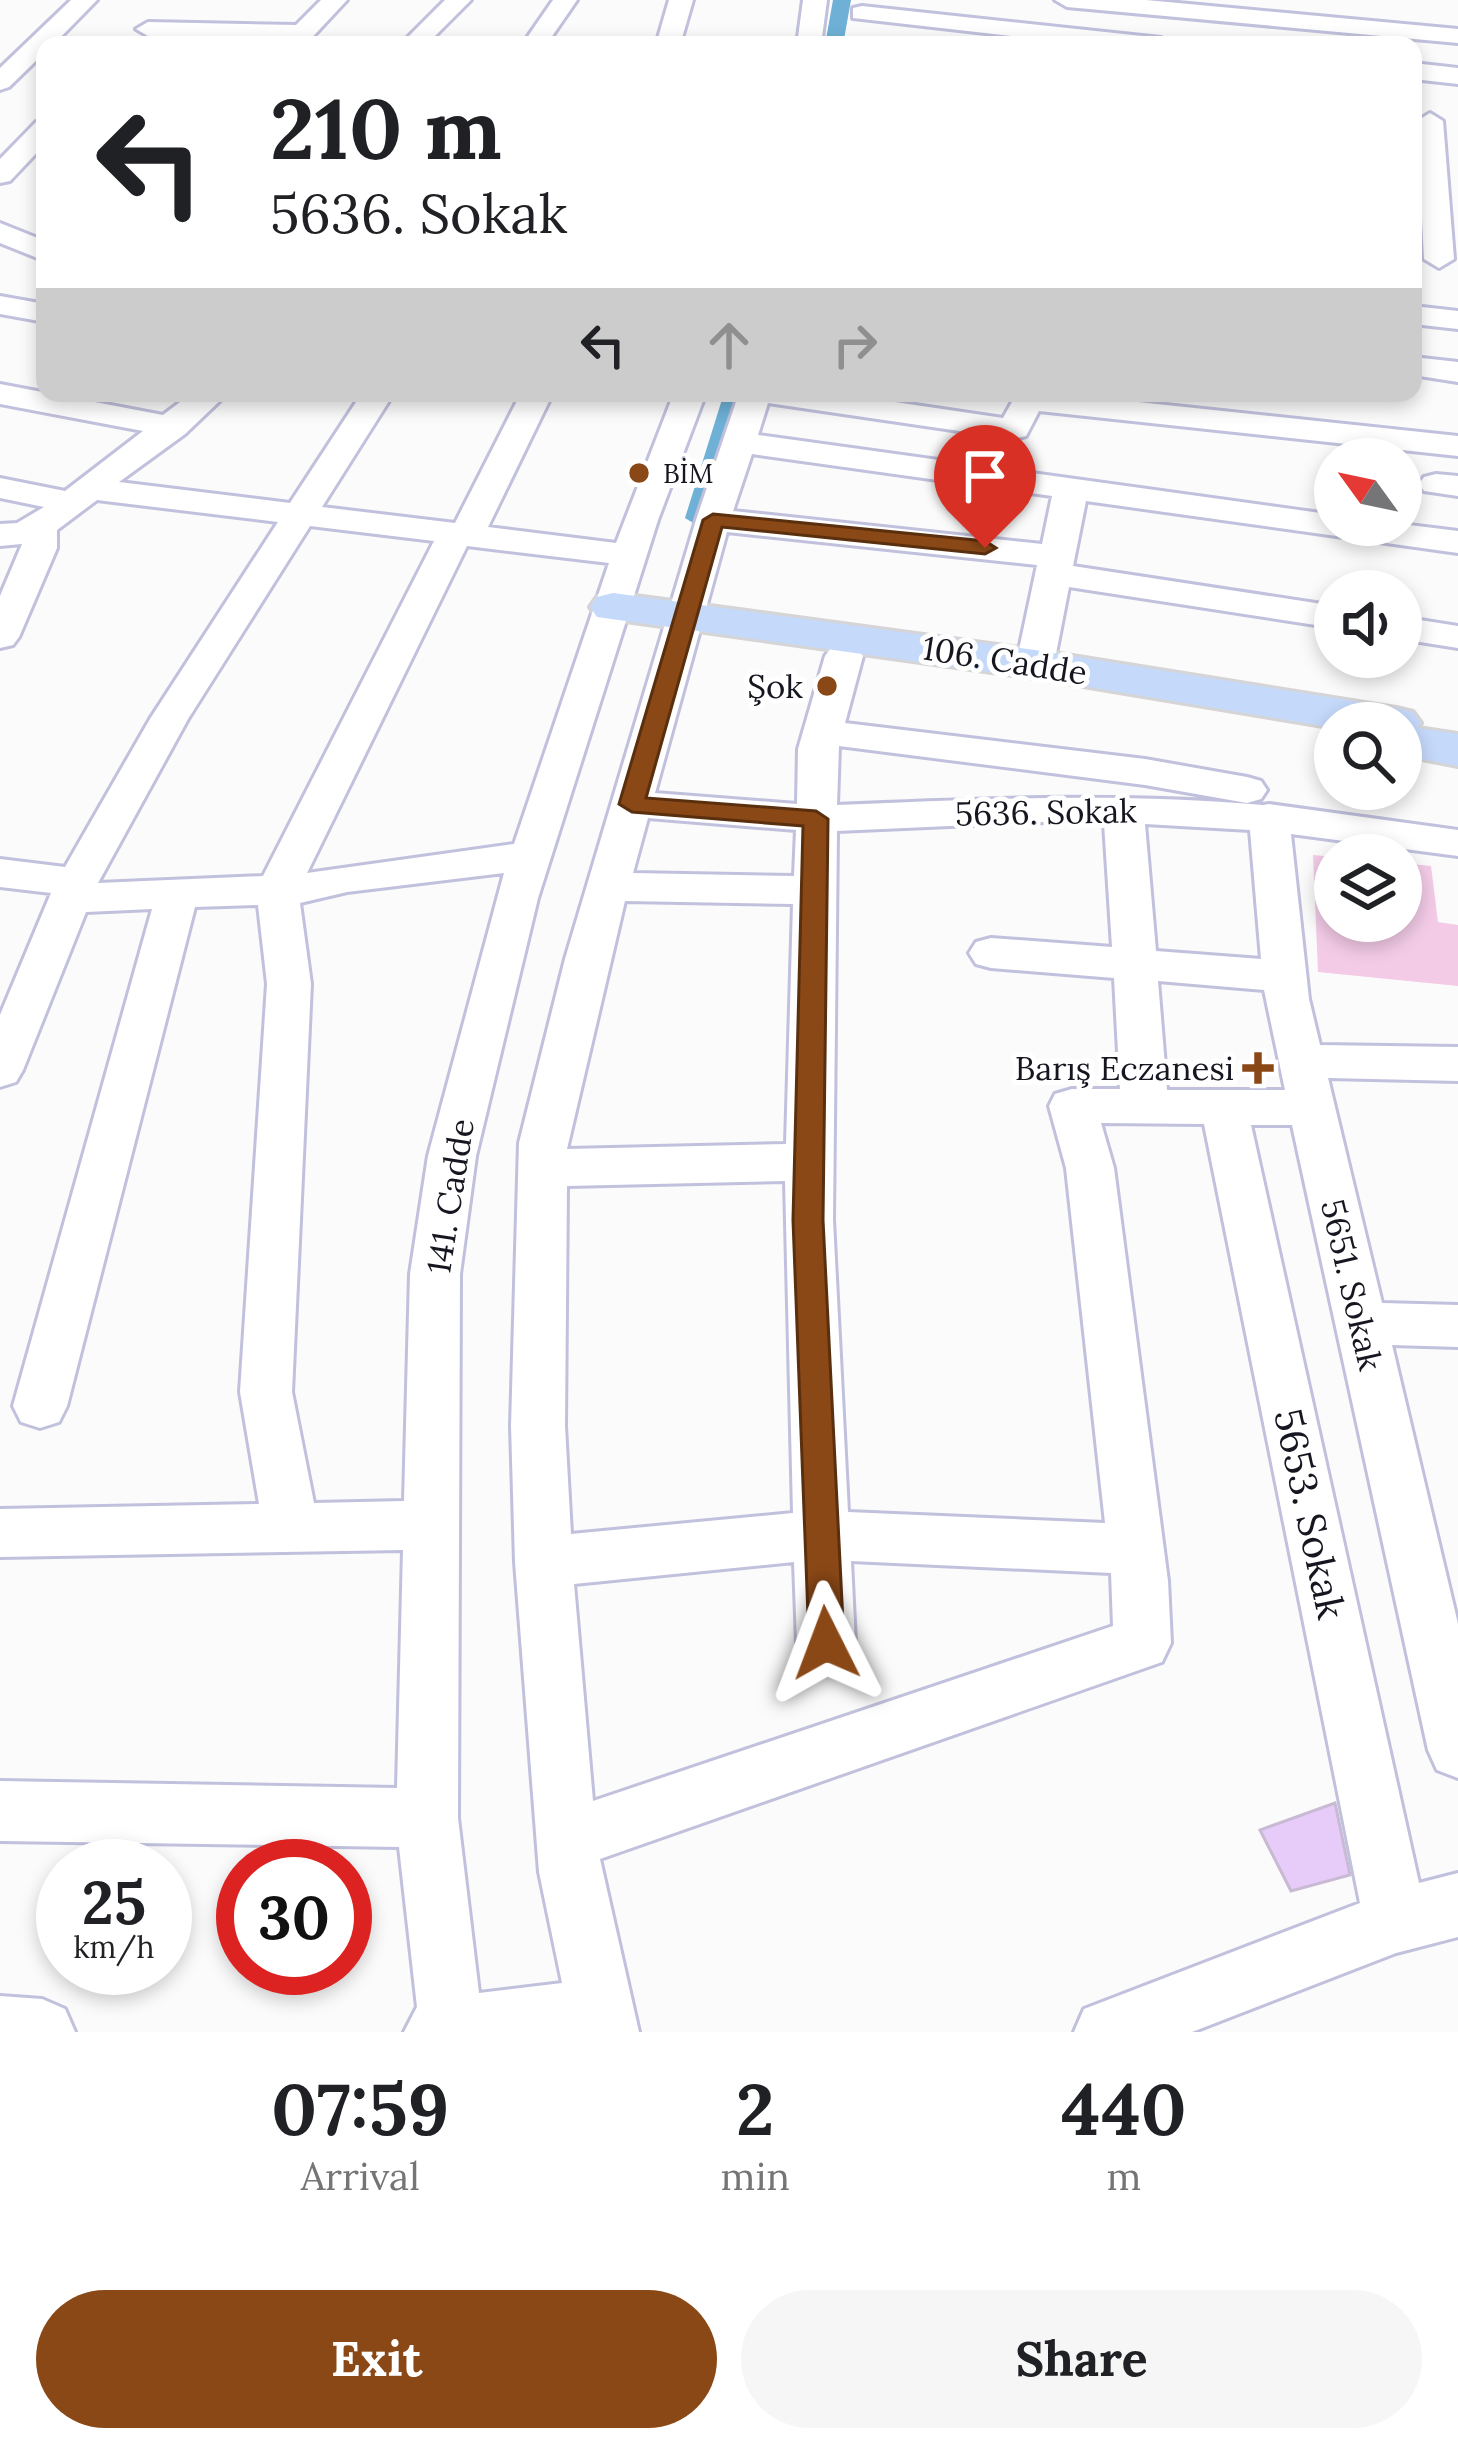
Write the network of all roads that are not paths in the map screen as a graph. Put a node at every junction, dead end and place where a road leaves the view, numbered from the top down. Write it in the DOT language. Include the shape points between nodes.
graph roads {
  1 [pos="85,0"];
  2 [pos="175,0"];
  3 [pos="334,0"];
  4 [pos="459,0"];
  5 [pos="566,0"];
  6 [pos="681,0"];
  7 [pos="815,0"];
  8 [pos="1066,0"];
  9 [pos="1101,3"];
  10 [pos="863,7"];
  11 [pos="48,36"];
  12 [pos="141,36"];
  13 [pos="299,36"];
  14 [pos="421,36"];
  15 [pos="540,36"];
  16 [pos="671,36"];
  17 [pos="810,36"];
  18 [pos="1080,36"];
  19 [pos="1088,36"];
  20 [pos="1458,36"];
  21 [pos="36,47"];
  22 [pos="1422,72"];
  23 [pos="1458,76"];
  24 [pos="0,82"];
  25 [pos="0,104"];
  26 [pos="36,106"];
  27 [pos="1434,122"];
  28 [pos="36,137"];
  29 [pos="0,175"];
  30 [pos="1436,198"];
  31 [pos="0,232"];
  32 [pos="36,248"];
  33 [pos="1437,258"];
  34 [pos="0,305"];
  35 [pos="36,312"];
  36 [pos="1422,316"];
  37 [pos="1458,320"];
  38 [pos="1422,367"];
  39 [pos="1458,372"];
  40 [pos="0,394"];
  41 [pos="36,401"];
  42 [pos="42,402"];
  43 [pos="201,402"];
  44 [pos="372,402"];
  45 [pos="532,402"];
  46 [pos="687,402"];
  47 [pos="752,402"];
  48 [pos="830,402"];
  49 [pos="1027,402"];
  50 [pos="1047,402"];
  51 [pos="172,427"];
  52 [pos="739,442"];
  53 [pos="1458,446"];
  54 [pos="0,488"];
  55 [pos="1071,488"];
  56 [pos="82,496"];
  57 [pos="301,515"];
  58 [pos="713,520"];
  59 [pos="1314,522"];
  60 [pos="40,525"];
  61 [pos="461,534"];
  62 [pos="0,535"];
  63 [pos="1422,537"];
  64 [pos="1458,542"];
  65 [pos="630,555"];
  66 [pos="1055,565"];
  67 [pos="1314,613"];
  68 [pos="647,622"];
  69 [pos="1422,631"];
  70 [pos="0,637"];
  71 [pos="1458,637"];
  72 [pos="844,656"];
  73 [pos="1035,664"];
  74 [pos="1314,709"];
  75 [pos="1314,727"];
  76 [pos="1422,727"];
  77 [pos="823,732"];
  78 [pos="1458,733"];
  79 [pos="1422,744"];
  80 [pos="1458,750"];
  81 [pos="632,804"];
  82 [pos="1124,810"];
  83 [pos="1269,817"];
  84 [pos="816,819"];
  85 [pos="1324,824"];
  86 [pos="1458,843"];
  87 [pos="531,856"];
  88 [pos="0,873"];
  89 [pos="608,887"];
  90 [pos="74,890"];
  91 [pos="277,890"];
  92 [pos="815,890"];
  93 [pos="177,896"];
  94 [pos="991,953"];
  95 [pos="1135,964"];
  96 [pos="1285,976"];
  97 [pos="1458,1064"];
  98 [pos="0,1070"];
  99 [pos="1306,1084"];
  100 [pos="1145,1106"];
  101 [pos="1224,1107"];
  102 [pos="809,1162"];
  103 [pos="542,1168"];
  104 [pos="1360,1323"];
  105 [pos="1458,1326"];
  106 [pos="40,1406"];
  107 [pos="429,1525"];
  108 [pos="291,1528"];
  109 [pos="0,1533"];
  110 [pos="822,1535"];
  111 [pos="1136,1549"];
  112 [pos="543,1562"];
  113 [pos="826,1643"];
  114 [pos="1458,1750"];
  115 [pos="0,1811"];
  116 [pos="428,1819"];
  117 [pos="567,1840"];
  118 [pos="1458,1905"];
  119 [pos="1396,1921"];
  120 [pos="604,2021"];
  121 [pos="0,2029"];
  122 [pos="448,2030"];
  123 [pos="41,2032"];
  124 [pos="1108,2032"];
  1 -- 11 [label="street"];
  2 -- 12 [label="street"];
  3 -- 13 [label="street"];
  4 -- 14 [label="street"];
  5 -- 15 [label="street"];
  6 -- 16 [label="street"];
  7 -- 17 [label="street"];
  8 -- 9 [label="street"];
  9 -- 19 [label="street"];
  9 -- 20 [label="street"];
  10 -- 18 [label="street"];
  21 -- 24 [label="street"];
  22 -- 23 [label="street"];
  25 -- 26 [label="street"];
  27 -- 30 [label="street"];
  28 -- 29 [label="street"];
  30 -- 33 [label="street"];
  31 -- 32 [label="street"];
  34 -- 35 [label="street"];
  36 -- 37 [label="street"];
  38 -- 39 [label="street"];
  40 -- 41 [label="street"];
  42 -- 51 [label="street"];
  43 -- 51 [label="street"];
  44 -- 57 [label="street"];
  45 -- 61 [label="street"];
  46 -- 65 [label="street, 141. Cadde"];
  47 -- 52 [label="street, 141. Cadde"];
  48 -- 49 [label="street" via="1014,429"];
  50 -- 53 [label="street"];
  51 -- 56 [label="street"];
  52 -- 55 [label="street"];
  52 -- 58 [label="street, 141. Cadde"];
  54 -- 56 [label="street"];
  55 -- 59 [label="street"];
  55 -- 66 [label="street"];
  56 -- 57 [label="street"];
  56 -- 60 [label="street"];
  57 -- 61 [label="street"];
  57 -- 90 [label="street" via="169,719"];
  58 -- 66 [label="street"];
  58 -- 68 [label="street, 141. Cadde"];
  60 -- 62 [label="street"];
  60 -- 70 [label="street" via="39,548"];
  61 -- 65 [label="street"];
  61 -- 91 [label="street"];
  63 -- 64 [label="street"];
  65 -- 68 [label="street, 141. Cadde"];
  66 -- 67 [label="street"];
  66 -- 73 [label="street"];
  68 -- 72 [label="main road, 106. Cadde"];
  68 -- 73 [label="main road, 106. Cadde"];
  68 -- 81 [label="street, 141. Cadde"];
  68 -- 87 [label="street, 141. Cadde"];
  69 -- 71 [label="street"];
  72 -- 75 [label="main road, 106. Cadde"];
  72 -- 77 [label="street"];
  73 -- 74 [label="main road, 106. Cadde"];
  76 -- 78 [label="main road, 106. Cadde"];
  77 -- 84 [label="street"];
  77 -- 85 [label="street" via="1250,790"];
  79 -- 80 [label="main road"];
  81 -- 84 [label="street, 5636. Sokak"];
  81 -- 89 [label="street, 141. Cadde"];
  82 -- 83 [label="street, 5636. Sokak"];
  82 -- 84 [label="street, 5636. Sokak"];
  82 -- 95 [label="street"];
  83 -- 85 [label="street, 5636. Sokak"];
  83 -- 96 [label="street, 5651. Sokak"];
  84 -- 92 [label="street"];
  85 -- 86 [label="street, 5636. Sokak"];
  87 -- 91 [label="street"];
  87 -- 107 [label="street, 141. Cadde" via="452,1156 435,1274"];
  88 -- 90 [label="street"];
  89 -- 92 [label="street"];
  89 -- 103 [label="street, 141. Cadde"];
  90 -- 93 [label="street"];
  90 -- 98 [label="street"];
  91 -- 93 [label="street"];
  91 -- 108 [label="street" via="289,984 266,1392"];
  92 -- 102 [label="street"];
  93 -- 106 [label="street"];
  94 -- 95 [label="street"];
  95 -- 96 [label="street"];
  95 -- 100 [label="street"];
  96 -- 99 [label="street, 5651. Sokak"];
  97 -- 99 [label="street"];
  99 -- 101 [label="street"];
  99 -- 104 [label="street, 5651. Sokak"];
  100 -- 101 [label="street"];
  100 -- 111 [label="street" via="1072,1106 1090,1168"];
  101 -- 119 [label="street, 5653. Sokak"];
  102 -- 103 [label="street"];
  102 -- 110 [label="street"];
  103 -- 112 [label="street, 141. Cadde"];
  104 -- 105 [label="street"];
  104 -- 114 [label="street, 5651. Sokak"];
  107 -- 108 [label="street"];
  107 -- 116 [label="street, 141. Cadde"];
  108 -- 109 [label="street"];
  110 -- 111 [label="street"];
  110 -- 112 [label="street"];
  110 -- 113 [label="street"];
  111 -- 117 [label="street" via="1142,1643"];
  112 -- 117 [label="street, 141. Cadde"];
  115 -- 116 [label="street"];
  116 -- 122 [label="street, 141. Cadde"];
  117 -- 120 [label="street, 141. Cadde"];
  118 -- 119 [label="street"];
  119 -- 124 [label="street"];
  120 -- 122 [label="street"];
  121 -- 123 [label="street"];
}
